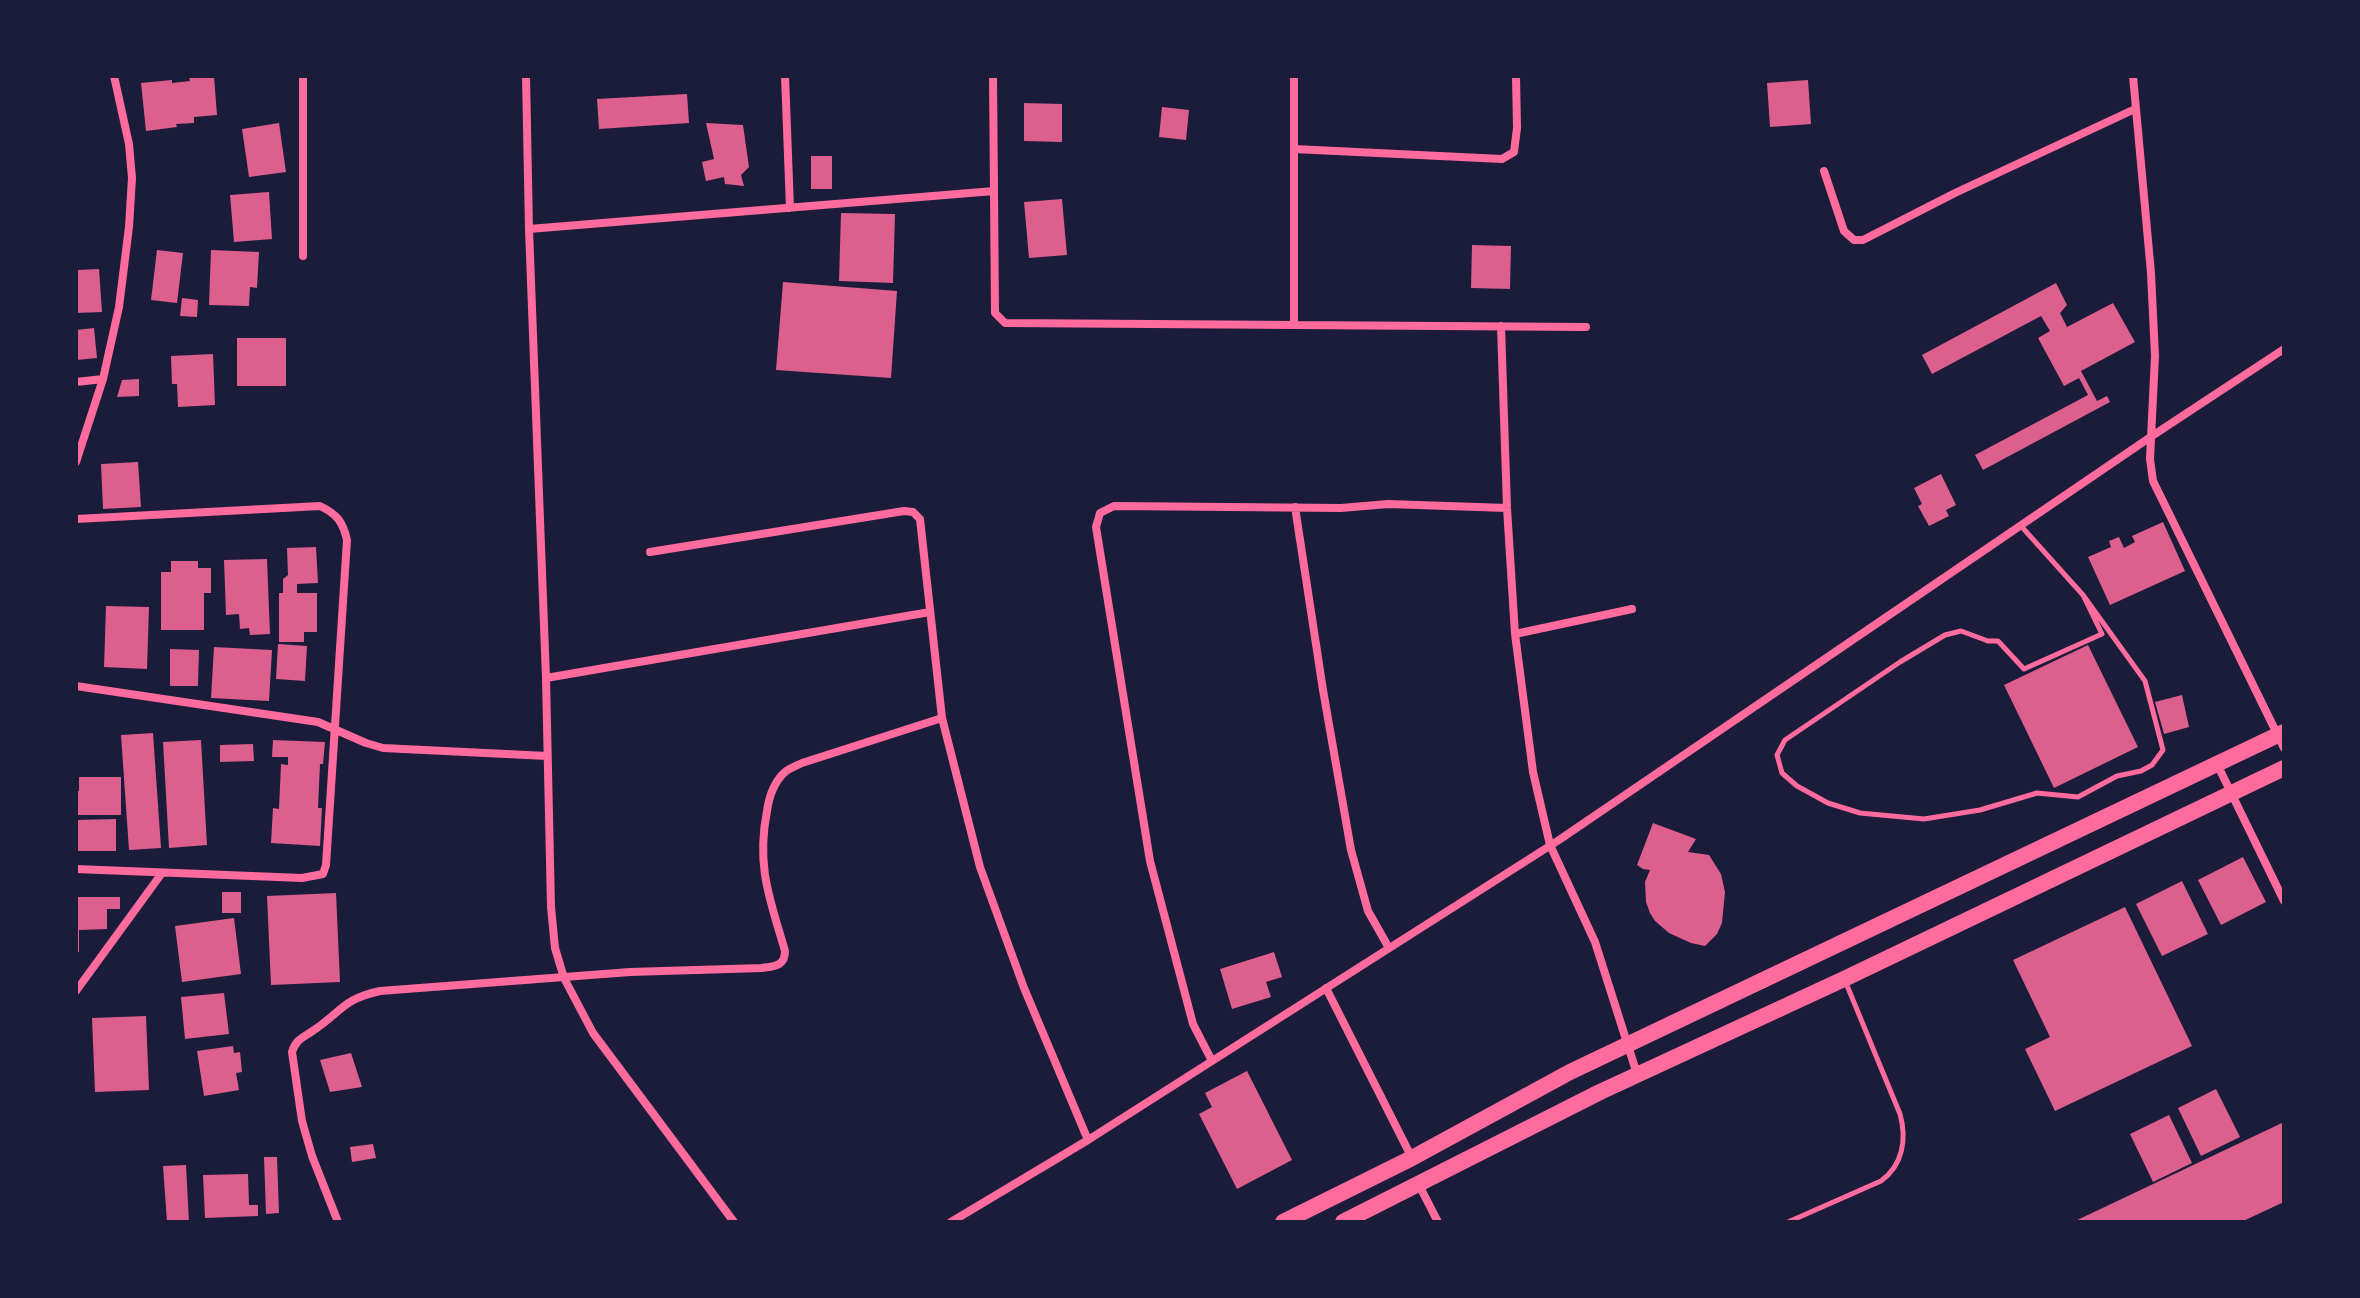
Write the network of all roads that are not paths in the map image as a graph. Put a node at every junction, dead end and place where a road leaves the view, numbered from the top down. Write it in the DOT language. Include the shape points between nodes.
graph roads {
  1 [pos="114,76"];
  2 [pos="303,76"];
  3 [pos="526,76"];
  4 [pos="785,76"];
  5 [pos="993,76"];
  6 [pos="1294,76"];
  7 [pos="1516,76"];
  8 [pos="2133,76"];
  9 [pos="2135,109"];
  10 [pos="1294,149"];
  11 [pos="1824,171"];
  12 [pos="994,191"];
  13 [pos="790,208"];
  14 [pos="529,229"];
  15 [pos="303,256"];
  16 [pos="1294,324"];
  17 [pos="1501,326"];
  18 [pos="1586,327"];
  19 [pos="2284,349"];
  20 [pos="103,379"];
  21 [pos="76,382"];
  22 [pos="2152,436"];
  23 [pos="76,462"];
  24 [pos="1295,507"];
  25 [pos="1507,508"];
  26 [pos="76,519"];
  27 [pos="2020,525"];
  28 [pos="650,552"];
  29 [pos="2083,595"];
  30 [pos="1632,609"];
  31 [pos="930,612"];
  32 [pos="1515,634"];
  33 [pos="546,678"];
  34 [pos="76,686"];
  35 [pos="942,718"];
  36 [pos="334,727"];
  37 [pos="2282,739"];
  38 [pos="547,756"];
  39 [pos="2217,764"];
  40 [pos="2284,768"];
  41 [pos="2231,792"];
  42 [pos="1550,845"];
  43 [pos="76,869"];
  44 [pos="162,873"];
  45 [pos="2284,901"];
  46 [pos="1389,948"];
  47 [pos="564,978"];
  48 [pos="1844,979"];
  49 [pos="1326,988"];
  50 [pos="76,991"];
  51 [pos="1627,1045"];
  52 [pos="1212,1061"];
  53 [pos="1637,1075"];
  54 [pos="1088,1140"];
  55 [pos="1412,1158"];
  56 [pos="1419,1185"];
  57 [pos="338,1222"];
  58 [pos="734,1222"];
  59 [pos="951,1222"];
  60 [pos="1283,1222"];
  61 [pos="1343,1222"];
  62 [pos="1438,1222"];
  63 [pos="1788,1222"];
  1 -- 20 [label="street" via="132,178 119,307"];
  2 -- 15 [label="street"];
  3 -- 14 [label="street"];
  4 -- 13 [label="street"];
  5 -- 12 [label="street"];
  6 -- 10 [label="street"];
  7 -- 10 [label="street" via="1517,140 1514,152 1502,159"];
  8 -- 9 [label="street"];
  9 -- 11 [label="street" via="1863,240 1844,231"];
  9 -- 22 [label="street" via="2151,273"];
  10 -- 16 [label="street"];
  12 -- 13 [label="street"];
  12 -- 16 [label="street" via="995,313 1005,323"];
  13 -- 14 [label="street"];
  14 -- 33 [label="street"];
  16 -- 17 [label="street"];
  17 -- 18 [label="street"];
  17 -- 25 [label="street"];
  19 -- 22 [label="street"];
  20 -- 21 [label="street"];
  20 -- 23 [label="street"];
  22 -- 27 [label="street"];
  22 -- 37 [label="street" via="2153,481"];
  24 -- 25 [label="street"];
  24 -- 46 [label="street" via="1351,850 1368,911"];
  24 -- 52 [label="street" via="1114,506 1097,520 1150,861 1193,1024"];
  25 -- 32 [label="street"];
  26 -- 36 [label="street" via="320,506 334,513 347,540"];
  27 -- 29 [label="lane"];
  27 -- 42 [label="street"];
  28 -- 31 [label="street" via="913,512 923,528"];
  29 -- 29 [label="lane" via="2145,681 2163,750 2152,765 2078,797 2037,793 1924,819 1860,813 1828,803 1782,773 1777,755 1785,740 1950,632 1998,641 2024,669 2102,634"];
  30 -- 32 [label="street"];
  31 -- 33 [label="street"];
  31 -- 35 [label="street"];
  32 -- 42 [label="street" via="1533,772"];
  33 -- 38 [label="street"];
  34 -- 36 [label="street"];
  35 -- 47 [label="street" via="802,763 779,780 769,800 761,857 785,951 781,964"];
  35 -- 54 [label="street" via="980,867"];
  36 -- 38 [label="street" via="383,748"];
  36 -- 44 [label="street" via="323,874 302,878"];
  37 -- 39 [label="highway"];
  38 -- 47 [label="street" via="551,907"];
  39 -- 41 [label="street"];
  39 -- 51 [label="highway"];
  40 -- 41 [label="highway"];
  41 -- 45 [label="street"];
  41 -- 48 [label="highway"];
  42 -- 46 [label="street"];
  42 -- 51 [label="street" via="1595,942"];
  43 -- 44 [label="street"];
  44 -- 50 [label="street"];
  46 -- 49 [label="street"];
  47 -- 57 [label="street" via="368,994 342,1006 295,1043 302,1121"];
  47 -- 58 [label="street" via="593,1033"];
  48 -- 53 [label="highway"];
  48 -- 63 [label="lane" via="1900,1114 1902,1152 1881,1181"];
  49 -- 52 [label="street"];
  49 -- 55 [label="street"];
  51 -- 53 [label="street"];
  51 -- 55 [label="highway"];
  52 -- 54 [label="street"];
  53 -- 56 [label="highway"];
  54 -- 59 [label="street"];
  55 -- 60 [label="highway"];
  56 -- 61 [label="highway"];
  56 -- 62 [label="street"];
}
